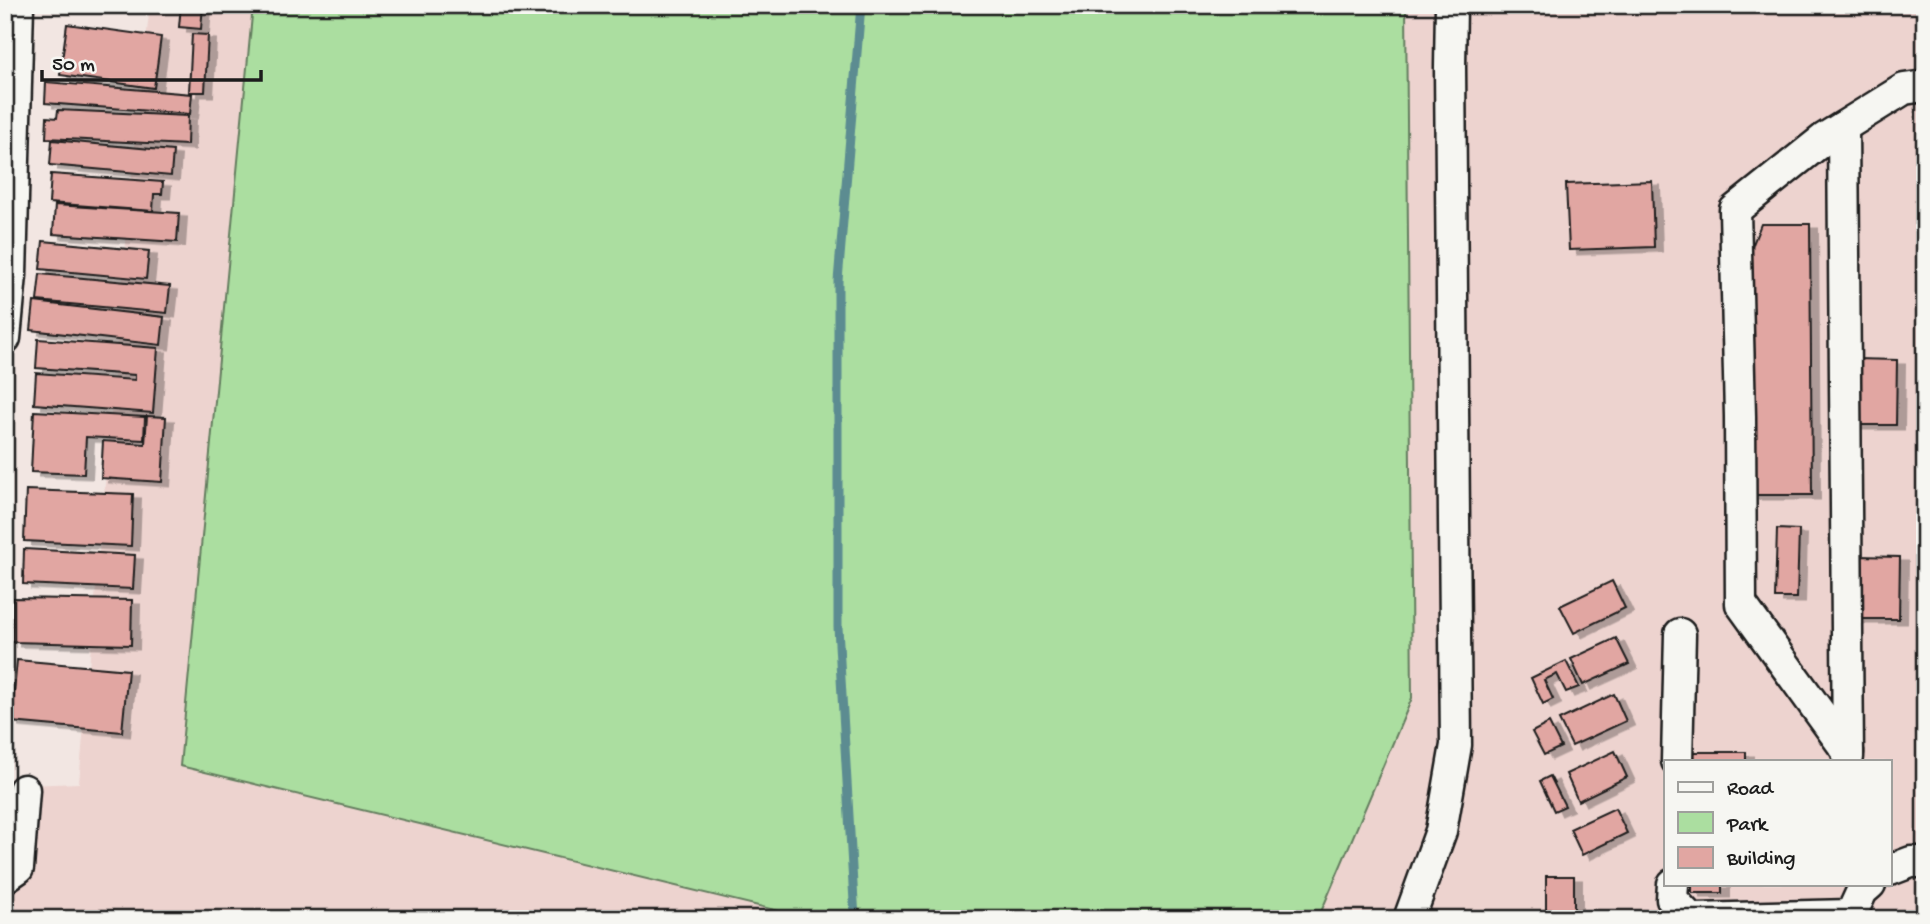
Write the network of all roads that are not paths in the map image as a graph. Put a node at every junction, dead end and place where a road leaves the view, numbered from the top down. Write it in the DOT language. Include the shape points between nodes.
graph roads {
  1 [pos="18,5"];
  2 [pos="1451,5"];
  3 [pos="1925,86"];
  4 [pos="1843,127"];
  5 [pos="8,274"];
  6 [pos="5,338"];
  7 [pos="1681,634"];
  8 [pos="1848,757"];
  9 [pos="1676,760"];
  10 [pos="24,790"];
  11 [pos="1925,862"];
  12 [pos="1892,869"];
  13 [pos="5,877"];
  14 [pos="1673,886"];
  15 [pos="1851,886"];
  16 [pos="1868,886"];
  17 [pos="1852,917"];
  18 [pos="1409,919"];
  19 [pos="1691,919"];
  20 [pos="1696,919"];
  1 -- 5 [label="street"];
  2 -- 18 [label="street" via="1456,745 1441,831"];
  3 -- 4 [label="street" via="1904,89"];
  4 -- 8 [label="street"];
  4 -- 8 [label="street" via="1735,210 1741,604"];
  5 -- 6 [label="street"];
  7 -- 9 [label="street"];
  10 -- 13 [label="street" via="18,868"];
  11 -- 12 [label="street"];
  14 -- 19 [label="street" via="1672,899"];
  15 -- 17 [label="street"];
  16 -- 17 [label="street"];
  17 -- 20 [label="street"];
}
